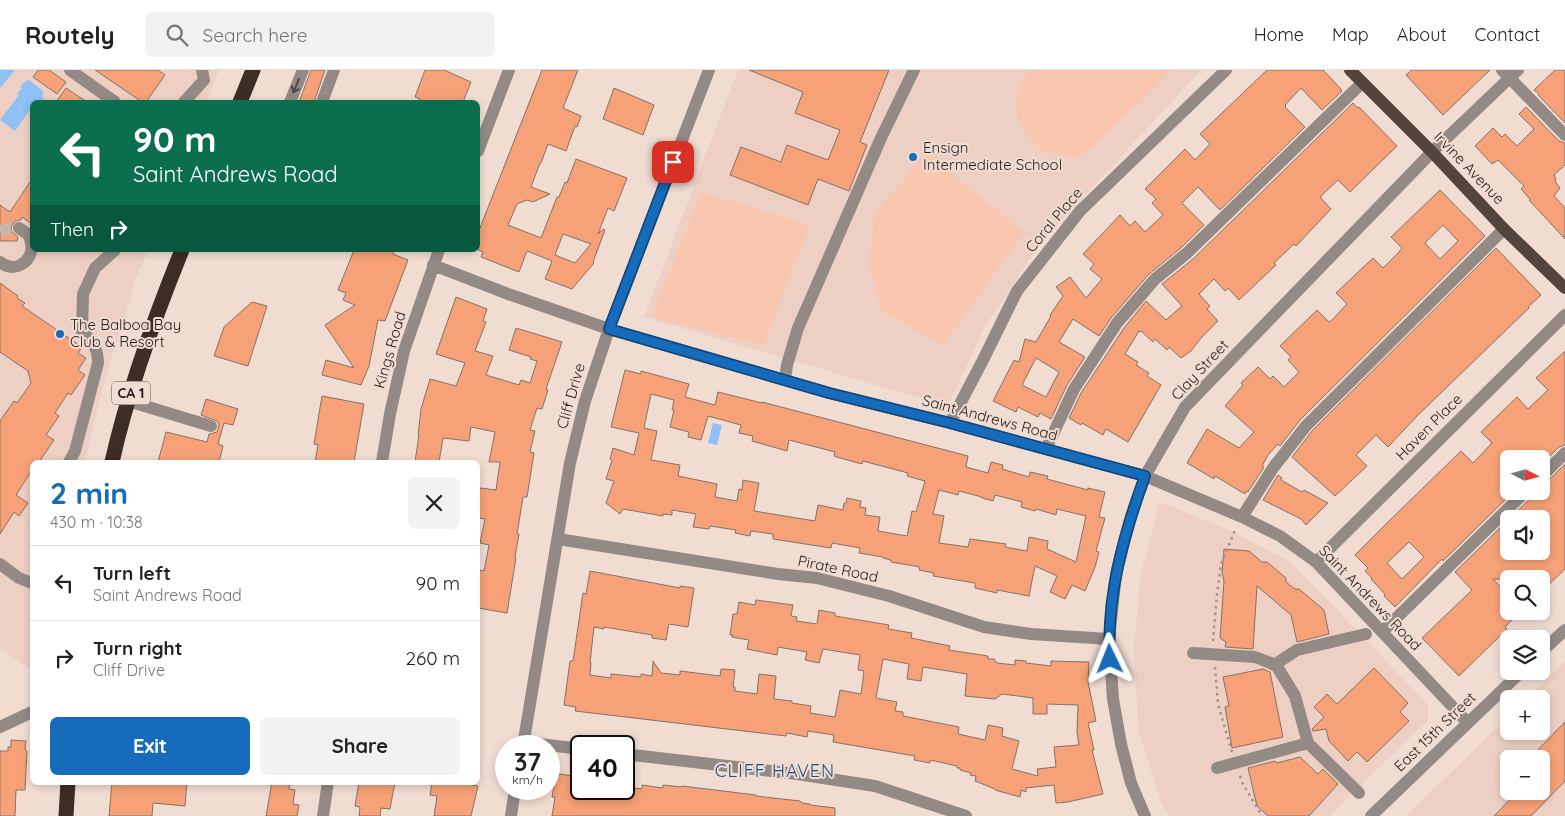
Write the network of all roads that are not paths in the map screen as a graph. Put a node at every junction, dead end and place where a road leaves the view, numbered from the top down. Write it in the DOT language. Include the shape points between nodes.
graph roads {
  1 [pos="70,70"];
  2 [pos="202,70"];
  3 [pos="253,70"];
  4 [pos="302,70"];
  5 [pos="334,70"];
  6 [pos="509,70"];
  7 [pos="709,70"];
  8 [pos="914,70"];
  9 [pos="1226,70"];
  10 [pos="1350,70"];
  11 [pos="1510,73"];
  12 [pos="1362,83"];
  13 [pos="112,100"];
  14 [pos="186,100"];
  15 [pos="241,100"];
  16 [pos="291,100"];
  17 [pos="323,100"];
  18 [pos="1565,135"];
  19 [pos="480,145"];
  20 [pos="1432,152"];
  21 [pos="19,228"];
  22 [pos="1504,229"];
  23 [pos="30,239"];
  24 [pos="31,252"];
  25 [pos="113,252"];
  26 [pos="181,252"];
  27 [pos="438,252"];
  28 [pos="0,262"];
  29 [pos="434,265"];
  30 [pos="1565,288"];
  31 [pos="1565,315"];
  32 [pos="609,329"];
  33 [pos="785,380"];
  34 [pos="128,401"];
  35 [pos="950,423"];
  36 [pos="211,426"];
  37 [pos="1046,449"];
  38 [pos="1565,453"];
  39 [pos="70,460"];
  40 [pos="113,460"];
  41 [pos="382,460"];
  42 [pos="1550,467"];
  43 [pos="1145,476"];
  44 [pos="1517,500"];
  45 [pos="1239,522"];
  46 [pos="558,539"];
  47 [pos="1316,562"];
  48 [pos="0,564"];
  49 [pos="30,582"];
  50 [pos="1565,630"];
  51 [pos="1382,632"];
  52 [pos="1366,634"];
  53 [pos="1109,639"];
  54 [pos="1550,644"];
  55 [pos="1193,653"];
  56 [pos="1274,665"];
  57 [pos="1513,680"];
  58 [pos="30,713"];
  59 [pos="1468,723"];
  60 [pos="0,727"];
  61 [pos="525,735"];
  62 [pos="1308,743"];
  63 [pos="635,755"];
  64 [pos="1217,768"];
  65 [pos="68,785"];
  66 [pos="327,785"];
  67 [pos="1359,792"];
  68 [pos="514,800"];
  69 [pos="1374,815"];
  70 [pos="66,816"];
  71 [pos="322,816"];
  72 [pos="511,816"];
  73 [pos="966,816"];
  74 [pos="1145,816"];
  1 -- 13 [label="street"];
  2 -- 14 [label="street" via="204,80"];
  3 -- 15 [label="highway"];
  4 -- 16 [label="street, one-way"];
  5 -- 17 [label="street"];
  6 -- 19 [label="street"];
  7 -- 32 [label="street, Cliff Drive"];
  8 -- 33 [label="street" via="798,328"];
  9 -- 35 [label="street, Coral Place" via="1080,211 1017,291"];
  10 -- 12 [label="main road, Irvine Avenue"];
  11 -- 18 [label="street"];
  11 -- 20 [label="street, Clay Street"];
  12 -- 20 [label="main road, Irvine Avenue"];
  12 -- 37 [label="street" via="1187,253 1155,279 1116,323 1074,389"];
  20 -- 22 [label="main road, Irvine Avenue"];
  20 -- 43 [label="street, Clay Street" via="1185,407"];
  21 -- 23 [label="street"];
  22 -- 30 [label="main road, Irvine Avenue"];
  22 -- 45 [label="street" via="1306,426 1273,468"];
  24 -- 28 [label="street" via="29,259 18,267 4,266"];
  25 -- 39 [label="street" via="95,268 83,294 82,332 95,345 98,363"];
  26 -- 34 [label="highway, CA 1"];
  27 -- 29 [label="street, Kings Road"];
  29 -- 32 [label="street, Saint Andrews Road"];
  29 -- 41 [label="street, Kings Road" via="404,351"];
  31 -- 47 [label="street, Haven Place"];
  32 -- 33 [label="street, Saint Andrews Road"];
  32 -- 46 [label="street, Cliff Drive" via="585,401 570,463"];
  33 -- 35 [label="street, Saint Andrews Road"];
  34 -- 36 [label="street"];
  34 -- 40 [label="highway, CA 1"];
  35 -- 37 [label="street, Saint Andrews Road"];
  37 -- 43 [label="street, Saint Andrews Road"];
  38 -- 42 [label="street"];
  43 -- 45 [label="street, Saint Andrews Road"];
  43 -- 53 [label="street, Clay Street" via="1116,574"];
  44 -- 51 [label="street"];
  45 -- 47 [label="street, Saint Andrews Road" via="1280,536"];
  46 -- 53 [label="street, Pirate Road" via="817,578 889,596 984,627 1030,634"];
  46 -- 61 [label="street, Cliff Drive"];
  47 -- 51 [label="street, Saint Andrews Road"];
  48 -- 49 [label="street"];
  50 -- 54 [label="street"];
  51 -- 59 [label="street, Saint Andrews Road"];
  52 -- 56 [label="street" via="1297,650"];
  53 -- 74 [label="street, Clay Street" via="1113,699 1121,744 1131,783"];
  55 -- 56 [label="street" via="1255,657"];
  56 -- 62 [label="street" via="1295,696"];
  57 -- 59 [label="street, East 15th Street"];
  58 -- 60 [label="street"];
  59 -- 69 [label="street, East 15th Street"];
  62 -- 64 [label="street"];
  62 -- 67 [label="street"];
  63 -- 73 [label="street" via="875,786"];
  65 -- 70 [label="highway"];
  66 -- 71 [label="street"];
  68 -- 72 [label="street"];
}
